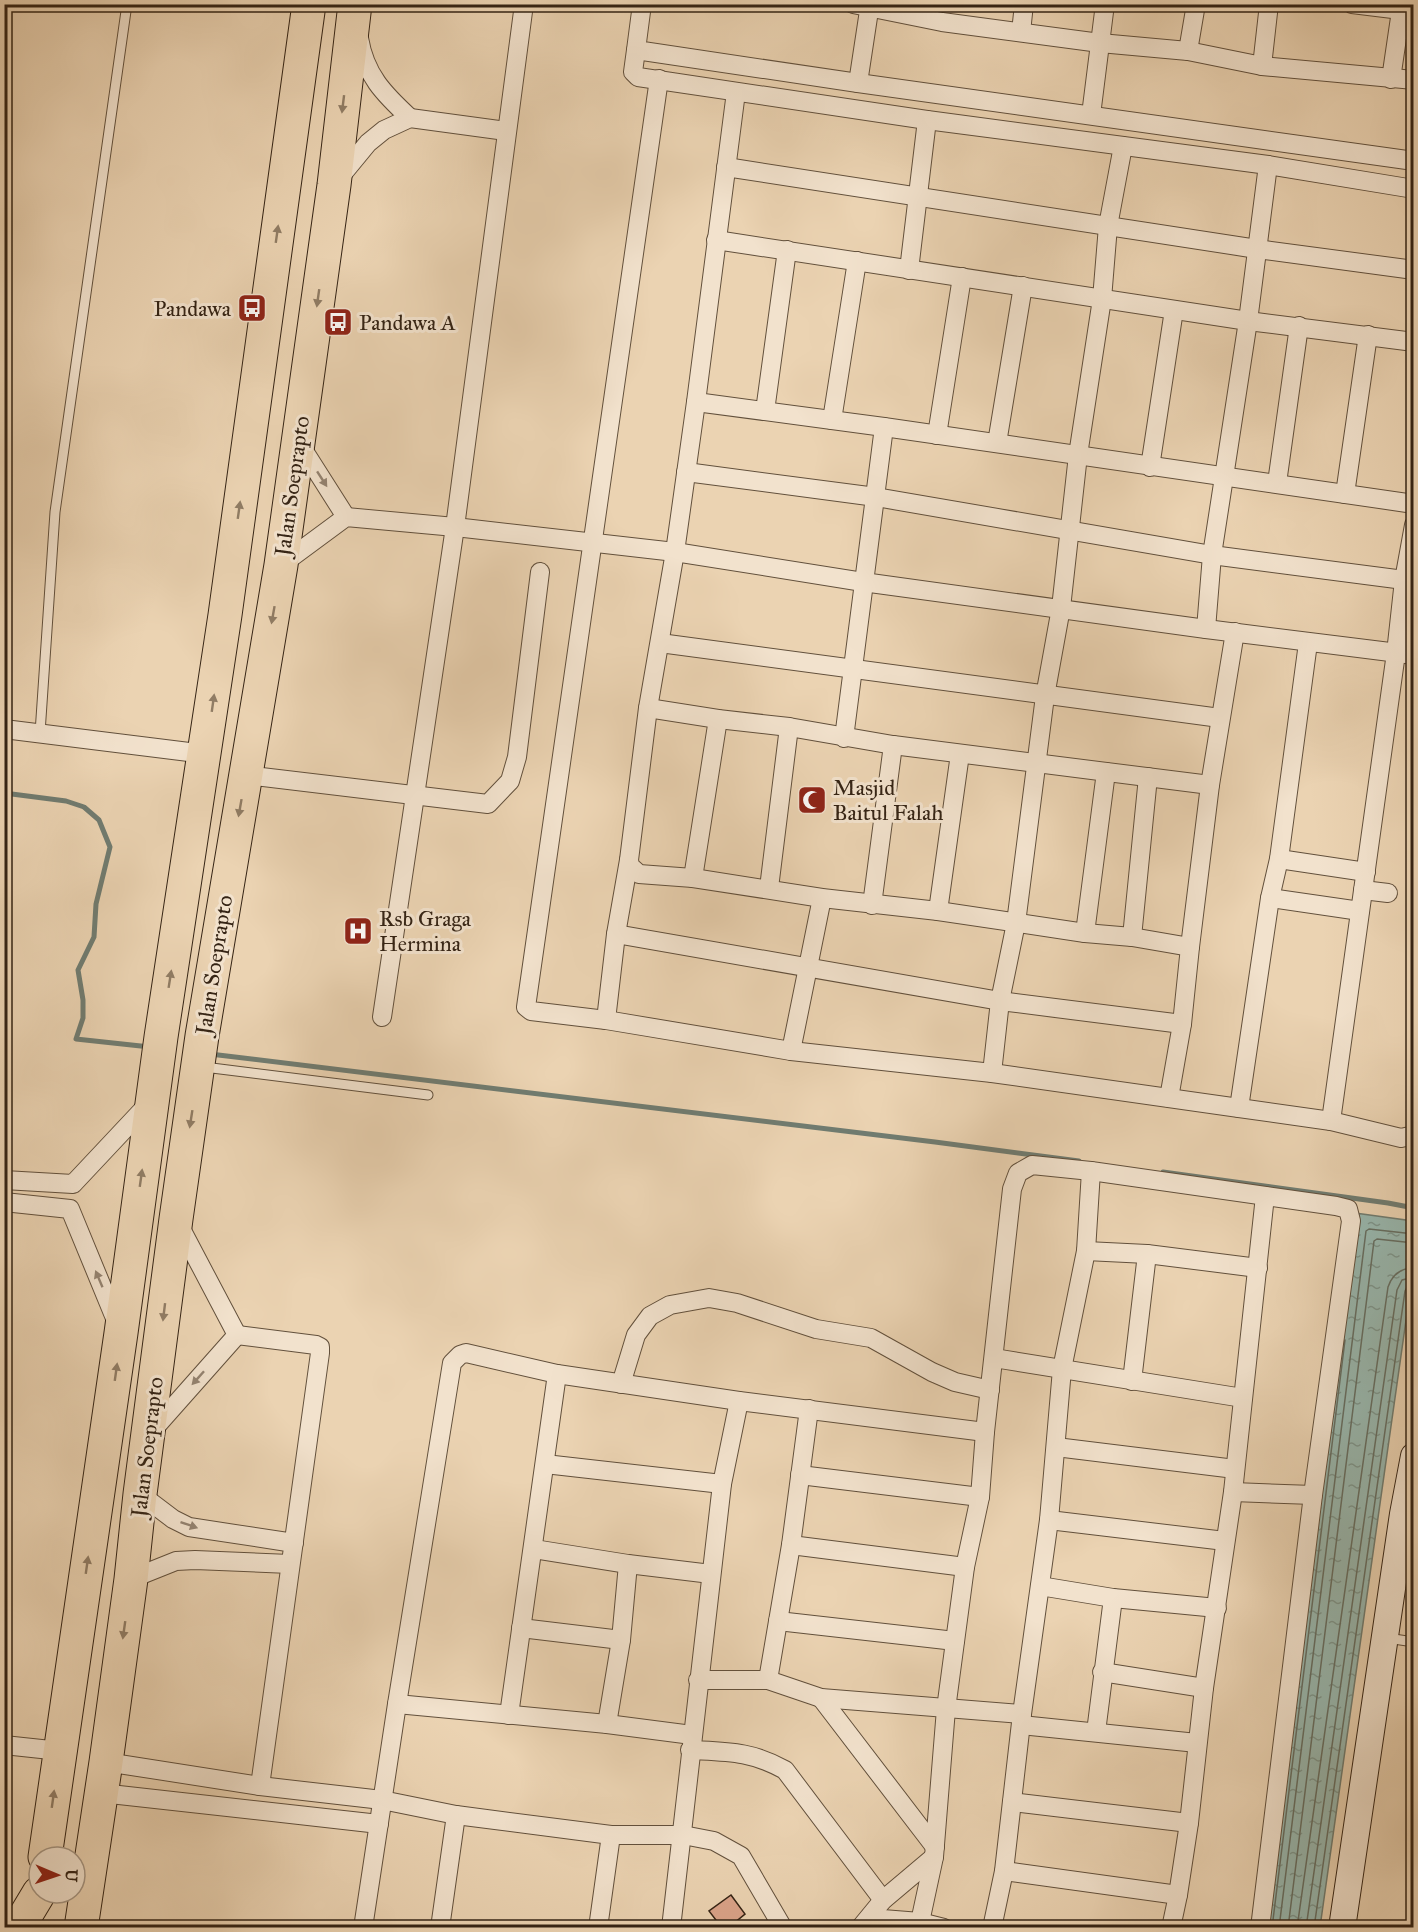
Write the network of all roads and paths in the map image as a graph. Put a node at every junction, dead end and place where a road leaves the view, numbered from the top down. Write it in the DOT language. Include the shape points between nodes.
graph roads {
  1 [pos="127,4"];
  2 [pos="309,4"];
  3 [pos="524,4"];
  4 [pos="642,4"];
  5 [pos="1024,4"];
  6 [pos="1105,4"];
  7 [pos="1196,4"];
  8 [pos="1269,4"];
  9 [pos="1352,4"];
  10 [pos="864,5"];
  11 [pos="355,6"];
  12 [pos="1401,7"];
  13 [pos="943,13"];
  14 [pos="1021,32"];
  15 [pos="1100,44"];
  16 [pos="636,50"];
  17 [pos="1188,51"];
  18 [pos="1262,66"];
  19 [pos="659,79"];
  20 [pos="1391,79"];
  21 [pos="1413,80"];
  22 [pos="858,83"];
  23 [pos="736,92"];
  24 [pos="1091,115"];
  25 [pos="410,118"];
  26 [pos="927,120"];
  27 [pos="506,131"];
  28 [pos="1124,146"];
  29 [pos="1413,161"];
  30 [pos="1268,165"];
  31 [pos="726,167"];
  32 [pos="334,185"];
  33 [pos="1413,189"];
  34 [pos="918,197"];
  35 [pos="1108,226"];
  36 [pos="716,240"];
  37 [pos="1257,249"];
  38 [pos="787,250"];
  39 [pos="857,261"];
  40 [pos="909,270"];
  41 [pos="1413,270"];
  42 [pos="962,277"];
  43 [pos="1023,286"];
  44 [pos="1102,299"];
  45 [pos="1174,310"];
  46 [pos="1248,321"];
  47 [pos="1299,326"];
  48 [pos="1368,335"];
  49 [pos="1413,342"];
  50 [pos="696,402"];
  51 [pos="765,411"];
  52 [pos="832,420"];
  53 [pos="884,427"];
  54 [pos="937,435"];
  55 [pos="297,441"];
  56 [pos="997,443"];
  57 [pos="1078,455"];
  58 [pos="1150,467"];
  59 [pos="686,472"];
  60 [pos="1225,476"];
  61 [pos="1277,483"];
  62 [pos="1345,494"];
  63 [pos="876,497"];
  64 [pos="1413,504"];
  65 [pos="346,517"];
  66 [pos="1413,525"];
  67 [pos="455,526"];
  68 [pos="1069,531"];
  69 [pos="592,542"];
  70 [pos="675,552"];
  71 [pos="1212,555"];
  72 [pos="281,565"];
  73 [pos="540,572"];
  74 [pos="1404,580"];
  75 [pos="863,582"];
  76 [pos="1061,608"];
  77 [pos="1206,629"];
  78 [pos="1235,632"];
  79 [pos="660,643"];
  80 [pos="1308,643"];
  81 [pos="1405,654"];
  82 [pos="853,670"];
  83 [pos="1045,696"];
  84 [pos="648,708"];
  85 [pos="1220,718"];
  86 [pos="718,719"];
  87 [pos="789,727"];
  88 [pos="4,729"];
  89 [pos="40,733"];
  90 [pos="844,738"];
  91 [pos="892,745"];
  92 [pos="205,754"];
  93 [pos="960,754"];
  94 [pos="1038,763"];
  95 [pos="1106,772"];
  96 [pos="246,775"];
  97 [pos="1148,777"];
  98 [pos="1210,784"];
  99 [pos="415,794"];
  100 [pos="1279,859"];
  101 [pos="629,860"];
  102 [pos="693,878"];
  103 [pos="1365,881"];
  104 [pos="769,888"];
  105 [pos="1388,893"];
  106 [pos="822,898"];
  107 [pos="1270,898"];
  108 [pos="872,905"];
  109 [pos="938,911"];
  110 [pos="1360,911"];
  111 [pos="1016,923"];
  112 [pos="1085,933"];
  113 [pos="616,934"];
  114 [pos="1132,937"];
  115 [pos="1190,947"];
  116 [pos="807,966"];
  117 [pos="999,1001"];
  118 [pos="382,1017"];
  119 [pos="606,1020"];
  120 [pos="1182,1024"];
  121 [pos="791,1051"];
  122 [pos="200,1054"];
  123 [pos="992,1073"];
  124 [pos="428,1095"];
  125 [pos="1169,1098"];
  126 [pos="153,1099"];
  127 [pos="1239,1108"];
  128 [pos="1331,1121"];
  129 [pos="1413,1135"];
  130 [pos="1091,1171"];
  131 [pos="4,1180"];
  132 [pos="73,1184"];
  133 [pos="1265,1196"];
  134 [pos="4,1202"];
  135 [pos="70,1209"];
  136 [pos="176,1219"];
  137 [pos="1086,1251"];
  138 [pos="1147,1254"];
  139 [pos="1258,1268"];
  140 [pos="121,1333"];
  141 [pos="237,1335"];
  142 [pos="994,1358"];
  143 [pos="1062,1369"];
  144 [pos="557,1374"];
  145 [pos="1132,1381"];
  146 [pos="621,1384"];
  147 [pos="990,1390"];
  148 [pos="1243,1398"];
  149 [pos="739,1401"];
  150 [pos="809,1409"];
  151 [pos="985,1432"];
  152 [pos="149,1434"];
  153 [pos="1056,1447"];
  154 [pos="1413,1456"];
  155 [pos="545,1464"];
  156 [pos="1235,1469"];
  157 [pos="800,1475"];
  158 [pos="722,1484"];
  159 [pos="1233,1492"];
  160 [pos="140,1494"];
  161 [pos="1313,1495"];
  162 [pos="980,1497"];
  163 [pos="1408,1514"];
  164 [pos="1048,1520"];
  165 [pos="1225,1541"];
  166 [pos="294,1543"];
  167 [pos="791,1545"];
  168 [pos="534,1549"];
  169 [pos="290,1564"];
  170 [pos="628,1564"];
  171 [pos="965,1567"];
  172 [pos="711,1574"];
  173 [pos="131,1579"];
  174 [pos="1040,1586"];
  175 [pos="1113,1598"];
  176 [pos="1217,1608"];
  177 [pos="778,1621"];
  178 [pos="520,1628"];
  179 [pos="1385,1638"];
  180 [pos="621,1640"];
  181 [pos="955,1641"];
  182 [pos="1413,1642"];
  183 [pos="1102,1672"];
  184 [pos="698,1680"];
  185 [pos="768,1680"];
  186 [pos="1204,1688"];
  187 [pos="821,1698"];
  188 [pos="397,1704"];
  189 [pos="946,1709"];
  190 [pos="509,1715"];
  191 [pos="1021,1720"];
  192 [pos="607,1724"];
  193 [pos="1096,1732"];
  194 [pos="691,1743"];
  195 [pos="1197,1743"];
  196 [pos="4,1745"];
  197 [pos="60,1751"];
  198 [pos="145,1768"];
  199 [pos="104,1778"];
  200 [pos="260,1786"];
  201 [pos="143,1798"];
  202 [pos="382,1800"];
  203 [pos="1012,1802"];
  204 [pos="456,1815"];
  205 [pos="1189,1823"];
  206 [pos="379,1824"];
  207 [pos="682,1835"];
  208 [pos="611,1836"];
  209 [pos="47,1845"];
  210 [pos="934,1852"];
  211 [pos="1004,1871"];
  212 [pos="1178,1895"];
  213 [pos="883,1900"];
  214 [pos="32,1905"];
  215 [pos="38,1905"];
  216 [pos="1413,1905"];
  217 [pos="920,1922"];
  218 [pos="865,1923"];
  219 [pos="18,1928"];
  220 [pos="35,1928"];
  221 [pos="81,1928"];
  222 [pos="363,1928"];
  223 [pos="440,1928"];
  224 [pos="598,1928"];
  225 [pos="671,1928"];
  226 [pos="783,1928"];
  227 [pos="944,1928"];
  228 [pos="992,1928"];
  229 [pos="1171,1928"];
  230 [pos="1260,1928"];
  231 [pos="1342,1928"];
  232 [pos="1410,1928"];
  1 -- 89 [label="lane" via="55,512"];
  92 -- 2 [label="highway, Jalan Soeprapto, one-way"];
  3 -- 27 [label="street"];
  4 -- 16 [label="street"];
  5 -- 14 [label="street"];
  6 -- 15 [label="street"];
  7 -- 17 [label="street"];
  8 -- 18 [label="street"];
  9 -- 12 [label="street"];
  10 -- 13 [label="street"];
  10 -- 22 [label="street"];
  11 -- 25 [label="street" via="366,68"];
  11 -- 32 [label="highway, Jalan Soeprapto, one-way"];
  12 -- 20 [label="street"];
  13 -- 14 [label="street"];
  14 -- 15 [label="street"];
  15 -- 17 [label="street"];
  15 -- 24 [label="street"];
  16 -- 19 [label="street" via="634,75"];
  16 -- 22 [label="street"];
  17 -- 18 [label="street"];
  18 -- 20 [label="street"];
  19 -- 23 [label="street"];
  19 -- 69 [label="street"];
  20 -- 21 [label="street"];
  22 -- 24 [label="street"];
  23 -- 26 [label="street"];
  23 -- 31 [label="street"];
  24 -- 29 [label="street"];
  25 -- 27 [label="street"];
  25 -- 32 [label="street" via="368,143"];
  26 -- 28 [label="street"];
  26 -- 34 [label="street"];
  27 -- 67 [label="street"];
  28 -- 30 [label="street"];
  28 -- 35 [label="street"];
  30 -- 33 [label="street"];
  30 -- 37 [label="street"];
  31 -- 34 [label="street"];
  31 -- 36 [label="street"];
  32 -- 55 [label="highway, Jalan Soeprapto, one-way"];
  34 -- 35 [label="street"];
  34 -- 40 [label="street"];
  35 -- 37 [label="street"];
  35 -- 44 [label="street"];
  36 -- 38 [label="street"];
  36 -- 50 [label="street"];
  37 -- 41 [label="street"];
  37 -- 46 [label="street"];
  38 -- 39 [label="street"];
  38 -- 51 [label="street"];
  39 -- 40 [label="street"];
  39 -- 52 [label="street"];
  40 -- 42 [label="street"];
  42 -- 43 [label="street"];
  42 -- 54 [label="street"];
  43 -- 44 [label="street"];
  43 -- 56 [label="street"];
  44 -- 45 [label="street"];
  44 -- 57 [label="street"];
  45 -- 46 [label="street"];
  45 -- 58 [label="street"];
  46 -- 47 [label="street"];
  46 -- 60 [label="street"];
  47 -- 48 [label="street"];
  47 -- 61 [label="street"];
  48 -- 49 [label="street"];
  48 -- 62 [label="street"];
  50 -- 51 [label="street"];
  50 -- 59 [label="street"];
  51 -- 52 [label="street"];
  52 -- 53 [label="street"];
  53 -- 54 [label="street"];
  53 -- 63 [label="street"];
  54 -- 56 [label="street"];
  55 -- 65 [label="street, one-way"];
  55 -- 72 [label="highway, Jalan Soeprapto"];
  56 -- 57 [label="street"];
  57 -- 58 [label="street"];
  57 -- 68 [label="street"];
  58 -- 60 [label="street"];
  59 -- 63 [label="street"];
  59 -- 70 [label="street"];
  60 -- 61 [label="street"];
  60 -- 71 [label="street"];
  61 -- 62 [label="street"];
  62 -- 64 [label="street"];
  63 -- 68 [label="street"];
  63 -- 75 [label="street"];
  65 -- 67 [label="street"];
  65 -- 72 [label="street"];
  66 -- 74 [label="street"];
  67 -- 69 [label="street"];
  67 -- 99 [label="street"];
  68 -- 71 [label="street"];
  68 -- 76 [label="street"];
  69 -- 70 [label="street"];
  69 -- 119 [label="street" via="525,1003 531,1011"];
  70 -- 75 [label="street"];
  70 -- 79 [label="street"];
  71 -- 74 [label="street"];
  71 -- 77 [label="street"];
  72 -- 96 [label="highway, Jalan Soeprapto, one-way"];
  73 -- 99 [label="street" via="517,757 510,781 489,804"];
  74 -- 81 [label="street"];
  75 -- 76 [label="street"];
  75 -- 82 [label="street"];
  76 -- 77 [label="street"];
  76 -- 83 [label="street"];
  77 -- 78 [label="street"];
  78 -- 80 [label="street"];
  78 -- 85 [label="street"];
  79 -- 82 [label="street"];
  79 -- 84 [label="street"];
  80 -- 81 [label="street"];
  80 -- 100 [label="street"];
  81 -- 103 [label="street"];
  82 -- 83 [label="street"];
  82 -- 90 [label="street"];
  83 -- 85 [label="street"];
  83 -- 94 [label="street"];
  84 -- 86 [label="street"];
  84 -- 101 [label="street"];
  85 -- 98 [label="street"];
  86 -- 87 [label="street"];
  86 -- 102 [label="street"];
  87 -- 90 [label="street"];
  87 -- 104 [label="street"];
  88 -- 89 [label="street"];
  89 -- 92 [label="street"];
  90 -- 91 [label="street"];
  91 -- 93 [label="street"];
  91 -- 108 [label="street"];
  126 -- 92 [label="highway, Jalan Soeprapto, one-way"];
  93 -- 94 [label="street"];
  93 -- 109 [label="street"];
  94 -- 95 [label="street"];
  94 -- 111 [label="street"];
  95 -- 97 [label="street"];
  95 -- 112 [label="street"];
  96 -- 99 [label="street"];
  96 -- 122 [label="highway, Jalan Soeprapto, one-way"];
  97 -- 98 [label="street"];
  97 -- 114 [label="street"];
  98 -- 115 [label="street"];
  99 -- 118 [label="street"];
  100 -- 103 [label="street"];
  100 -- 107 [label="street"];
  101 -- 102 [label="street" via="639,874"];
  101 -- 113 [label="street"];
  102 -- 104 [label="street"];
  103 -- 105 [label="street"];
  103 -- 110 [label="street"];
  104 -- 106 [label="street"];
  106 -- 108 [label="street"];
  106 -- 116 [label="street"];
  107 -- 110 [label="street"];
  107 -- 127 [label="street"];
  108 -- 109 [label="street"];
  109 -- 111 [label="street"];
  110 -- 128 [label="street"];
  111 -- 112 [label="street"];
  111 -- 117 [label="street"];
  112 -- 114 [label="street"];
  113 -- 116 [label="street"];
  113 -- 119 [label="street"];
  114 -- 115 [label="street"];
  115 -- 120 [label="street"];
  116 -- 117 [label="street"];
  116 -- 121 [label="street"];
  117 -- 120 [label="street"];
  117 -- 123 [label="street"];
  119 -- 121 [label="street"];
  120 -- 125 [label="street"];
  121 -- 123 [label="street"];
  122 -- 124 [label="lane"];
  122 -- 136 [label="highway, Jalan Soeprapto, one-way"];
  123 -- 125 [label="street"];
  125 -- 127 [label="street"];
  126 -- 132 [label="street"];
  140 -- 126 [label="highway, Jalan Soeprapto, one-way"];
  127 -- 128 [label="street"];
  128 -- 129 [label="street" via="1401,1138"];
  130 -- 133 [label="street"];
  130 -- 137 [label="street"];
  130 -- 142 [label="street" via="1032,1165 1018,1173 1012,1189"];
  131 -- 132 [label="street"];
  132 -- 135 [label="street"];
  133 -- 139 [label="street"];
  133 -- 161 [label="street" via="1347,1209 1351,1221"];
  134 -- 135 [label="street"];
  140 -- 135 [label="street, one-way"];
  136 -- 141 [label="street"];
  136 -- 152 [label="highway, Jalan Soeprapto, one-way"];
  137 -- 138 [label="street"];
  137 -- 143 [label="street"];
  138 -- 139 [label="street"];
  138 -- 145 [label="street"];
  139 -- 148 [label="street"];
  197 -- 140 [label="highway, Jalan Soeprapto, one-way"];
  141 -- 152 [label="street, one-way"];
  141 -- 166 [label="street" via="320,1347"];
  142 -- 143 [label="street"];
  142 -- 147 [label="street"];
  143 -- 145 [label="street"];
  143 -- 153 [label="street"];
  144 -- 146 [label="street"];
  144 -- 155 [label="street"];
  144 -- 188 [label="street" via="466,1353 452,1363"];
  145 -- 148 [label="street"];
  146 -- 147 [label="street" via="636,1335 650,1316 670,1305 709,1298 816,1329 871,1338 932,1372"];
  146 -- 149 [label="street"];
  147 -- 151 [label="street"];
  148 -- 156 [label="street"];
  149 -- 150 [label="street"];
  149 -- 158 [label="street"];
  150 -- 151 [label="street"];
  150 -- 157 [label="street"];
  151 -- 162 [label="street"];
  152 -- 160 [label="highway, Jalan Soeprapto"];
  153 -- 156 [label="street"];
  153 -- 164 [label="street"];
  154 -- 163 [label="street"];
  155 -- 158 [label="street"];
  155 -- 168 [label="street"];
  156 -- 159 [label="street"];
  157 -- 162 [label="street"];
  157 -- 167 [label="street"];
  158 -- 172 [label="street"];
  159 -- 161 [label="street"];
  159 -- 165 [label="street"];
  160 -- 166 [label="street, one-way" via="189,1527"];
  160 -- 173 [label="highway, Jalan Soeprapto"];
  161 -- 230 [label="street"];
  162 -- 171 [label="street"];
  163 -- 179 [label="street"];
  164 -- 165 [label="street"];
  164 -- 174 [label="street"];
  165 -- 176 [label="street"];
  166 -- 169 [label="street"];
  167 -- 171 [label="street"];
  167 -- 177 [label="street"];
  168 -- 170 [label="street"];
  168 -- 178 [label="street"];
  169 -- 173 [label="street" via="176,1561"];
  169 -- 200 [label="street"];
  170 -- 172 [label="street"];
  170 -- 180 [label="street"];
  171 -- 181 [label="street"];
  172 -- 184 [label="street"];
  173 -- 199 [label="highway, Jalan Soeprapto, one-way"];
  174 -- 175 [label="street"];
  174 -- 191 [label="street"];
  175 -- 176 [label="street"];
  175 -- 183 [label="street"];
  176 -- 186 [label="street"];
  177 -- 181 [label="street"];
  177 -- 185 [label="street"];
  178 -- 180 [label="street"];
  178 -- 190 [label="street"];
  179 -- 182 [label="lane"];
  179 -- 231 [label="street"];
  180 -- 192 [label="street"];
  181 -- 189 [label="street"];
  183 -- 186 [label="street"];
  183 -- 193 [label="street"];
  184 -- 185 [label="street"];
  184 -- 194 [label="street"];
  185 -- 187 [label="street"];
  186 -- 195 [label="street"];
  187 -- 189 [label="street"];
  187 -- 210 [label="street"];
  188 -- 190 [label="street"];
  188 -- 202 [label="street"];
  189 -- 191 [label="street"];
  189 -- 210 [label="street"];
  190 -- 192 [label="street"];
  191 -- 193 [label="street"];
  191 -- 203 [label="street"];
  192 -- 194 [label="street"];
  193 -- 195 [label="street"];
  194 -- 207 [label="street"];
  194 -- 213 [label="street" via="743,1753 785,1770"];
  195 -- 205 [label="street"];
  196 -- 197 [label="street"];
  209 -- 197 [label="highway, Jalan Soeprapto, one-way"];
  198 -- 199 [label="street"];
  198 -- 200 [label="street"];
  198 -- 201 [label="street"];
  199 -- 201 [label="street"];
  199 -- 221 [label="highway, Jalan Soeprapto"];
  200 -- 202 [label="street"];
  201 -- 206 [label="street"];
  202 -- 204 [label="street"];
  202 -- 206 [label="street"];
  203 -- 205 [label="street"];
  203 -- 211 [label="street"];
  204 -- 208 [label="street"];
  204 -- 223 [label="street"];
  205 -- 212 [label="street"];
  206 -- 222 [label="street"];
  207 -- 208 [label="street"];
  207 -- 225 [label="street"];
  207 -- 226 [label="street" via="714,1841 741,1856"];
  208 -- 224 [label="street"];
  210 -- 213 [label="street"];
  210 -- 217 [label="street"];
  211 -- 212 [label="street"];
  211 -- 228 [label="street"];
  212 -- 229 [label="street"];
  213 -- 218 [label="street"];
  214 -- 219 [label="highway"];
  215 -- 220 [label="highway"];
  216 -- 232 [label="lane"];
  217 -- 218 [label="street"];
  217 -- 227 [label="street"];
}
